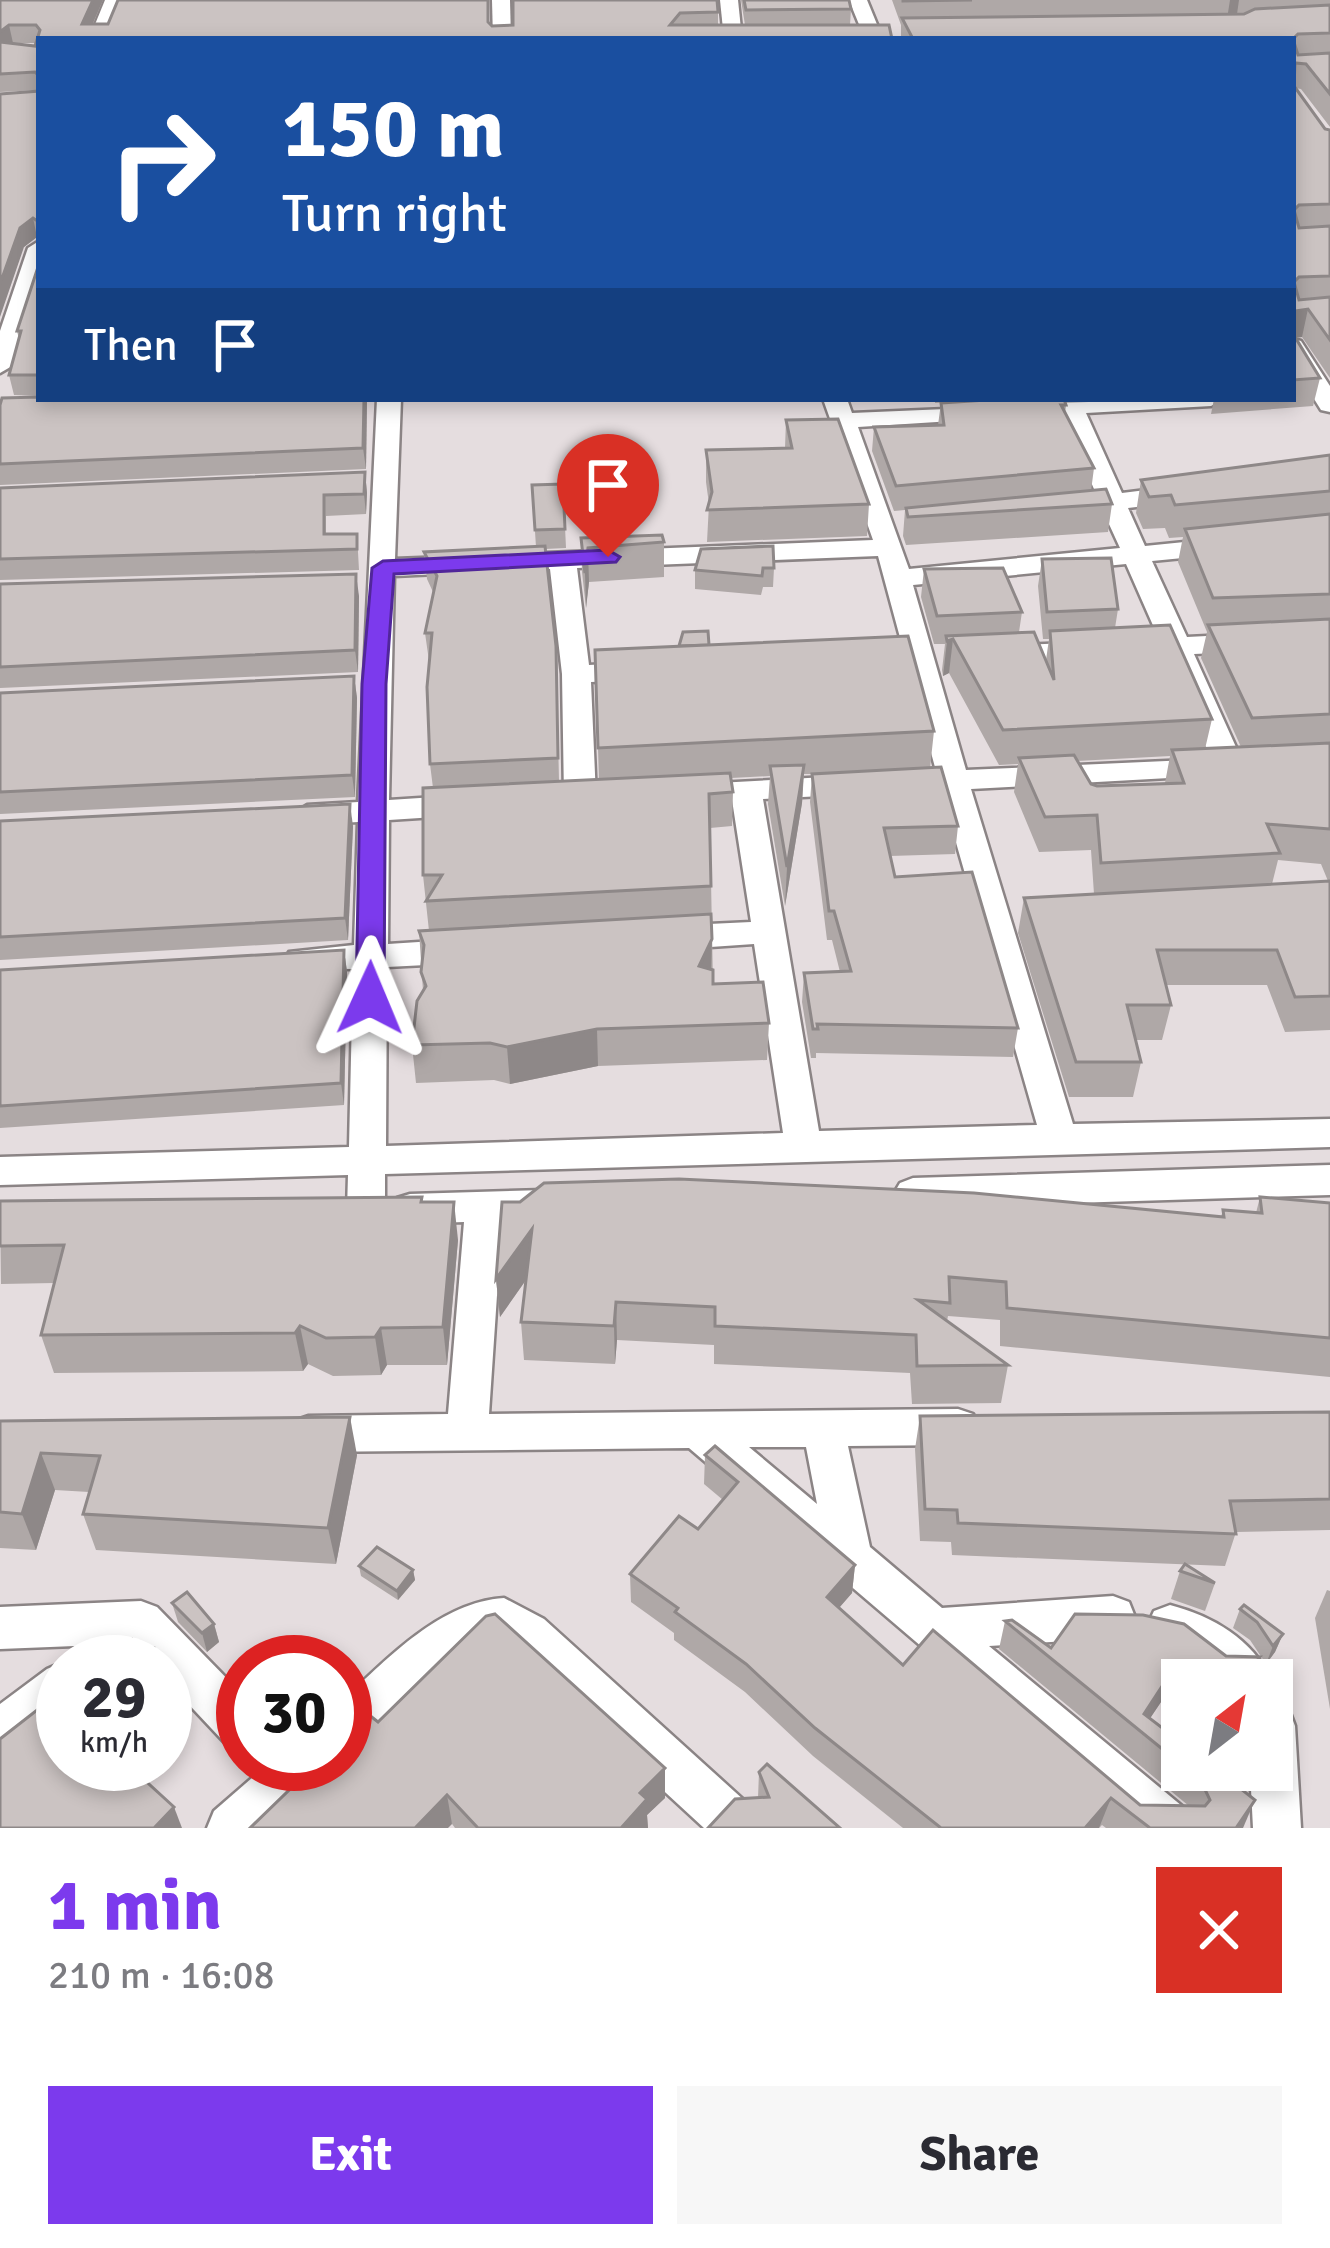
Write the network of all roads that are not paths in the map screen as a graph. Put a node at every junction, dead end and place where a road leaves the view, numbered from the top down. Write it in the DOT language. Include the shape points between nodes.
graph roads {
  1 [pos="501,0"];
  2 [pos="729,0"];
  3 [pos="858,0"];
  4 [pos="120,2"];
  5 [pos="895,35"];
  6 [pos="100,36"];
  7 [pos="502,36"];
  8 [pos="733,36"];
  9 [pos="873,36"];
  10 [pos="884,36"];
  11 [pos="33,283"];
  12 [pos="3,351"];
  13 [pos="1297,353"];
  14 [pos="36,356"];
  15 [pos="1330,358"];
  16 [pos="1296,394"];
  17 [pos="1326,399"];
  18 [pos="388,402"];
  19 [pos="1104,402"];
  20 [pos="1069,403"];
  21 [pos="839,410"];
  22 [pos="1201,491"];
  23 [pos="1114,502"];
  24 [pos="1045,509"];
  25 [pos="1259,542"];
  26 [pos="893,543"];
  27 [pos="1140,556"];
  28 [pos="562,559"];
  29 [pos="375,577"];
  30 [pos="1330,639"];
  31 [pos="1178,645"];
  32 [pos="931,658"];
  33 [pos="668,670"];
  34 [pos="576,674"];
  35 [pos="1270,765"];
  36 [pos="1230,766"];
  37 [pos="954,780"];
  38 [pos="746,789"];
  39 [pos="651,794"];
  40 [pos="580,798"];
  41 [pos="488,804"];
  42 [pos="374,812"];
  43 [pos="280,816"];
  44 [pos="1037,916"];
  45 [pos="992,919"];
  46 [pos="768,932"];
  47 [pos="628,940"];
  48 [pos="488,949"];
  49 [pos="371,956"];
  50 [pos="278,962"];
  51 [pos="1330,1133"];
  52 [pos="1059,1137"];
  53 [pos="803,1145"];
  54 [pos="367,1163"];
  55 [pos="0,1171"];
  56 [pos="1330,1180"];
  57 [pos="884,1194"];
  58 [pos="578,1204"];
  59 [pos="484,1207"];
  60 [pos="366,1210"];
  61 [pos="320,1211"];
  62 [pos="1008,1426"];
  63 [pos="824,1429"];
  64 [pos="699,1431"];
  65 [pos="466,1432"];
  66 [pos="256,1434"];
  67 [pos="850,1558"];
  68 [pos="141,1622"];
  69 [pos="0,1628"];
  70 [pos="935,1629"];
  71 [pos="124,1635"];
  72 [pos="1230,1659"];
  73 [pos="216,1700"];
  74 [pos="36,1705"];
  75 [pos="372,1705"];
  76 [pos="0,1733"];
  77 [pos="267,1791"];
  78 [pos="1275,1791"];
  79 [pos="722,1822"];
  80 [pos="231,1828"];
  81 [pos="1171,1828"];
  82 [pos="1277,1828"];
  1 -- 7 [label="street"];
  2 -- 8 [label="street"];
  3 -- 9 [label="street"];
  4 -- 6 [label="street"];
  5 -- 10 [label="street"];
  11 -- 12 [label="street"];
  12 -- 14 [label="street"];
  13 -- 15 [label="street"];
  13 -- 17 [label="street"];
  16 -- 17 [label="street"];
  18 -- 29 [label="street" via="373,481"];
  19 -- 20 [label="street"];
  20 -- 21 [label="street"];
  20 -- 23 [label="street"];
  21 -- 26 [label="street"];
  22 -- 23 [label="street"];
  23 -- 24 [label="street"];
  23 -- 27 [label="street"];
  25 -- 27 [label="street"];
  26 -- 27 [label="street"];
  26 -- 28 [label="street"];
  26 -- 32 [label="street"];
  27 -- 31 [label="street"];
  28 -- 29 [label="street"];
  28 -- 34 [label="street"];
  29 -- 42 [label="street" via="362,685"];
  30 -- 31 [label="street"];
  31 -- 32 [label="street"];
  31 -- 36 [label="street"];
  32 -- 37 [label="street"];
  33 -- 34 [label="street"];
  34 -- 40 [label="street"];
  35 -- 36 [label="street"];
  36 -- 37 [label="street"];
  37 -- 38 [label="street"];
  37 -- 45 [label="street"];
  38 -- 39 [label="street"];
  38 -- 46 [label="street"];
  41 -- 42 [label="street"];
  42 -- 43 [label="street"];
  42 -- 49 [label="street"];
  44 -- 45 [label="street"];
  45 -- 52 [label="street"];
  46 -- 47 [label="street"];
  46 -- 53 [label="street"];
  48 -- 49 [label="street"];
  49 -- 50 [label="street"];
  49 -- 54 [label="street"];
  51 -- 52 [label="street"];
  52 -- 53 [label="street"];
  53 -- 54 [label="street"];
  54 -- 55 [label="street"];
  54 -- 60 [label="street"];
  56 -- 57 [label="street"];
  58 -- 59 [label="street"];
  59 -- 60 [label="street"];
  59 -- 65 [label="street"];
  60 -- 61 [label="street"];
  62 -- 63 [label="street"];
  63 -- 64 [label="street"];
  63 -- 67 [label="street"];
  64 -- 65 [label="street"];
  64 -- 67 [label="street"];
  65 -- 66 [label="street"];
  67 -- 70 [label="street"];
  68 -- 69 [label="street"];
  68 -- 71 [label="street"];
  68 -- 73 [label="street"];
  70 -- 72 [label="street" via="1121,1617 1188,1630"];
  70 -- 81 [label="street"];
  74 -- 76 [label="street"];
  75 -- 79 [label="street" via="459,1631 506,1619"];
  77 -- 80 [label="street"];
  78 -- 82 [label="street"];
}
